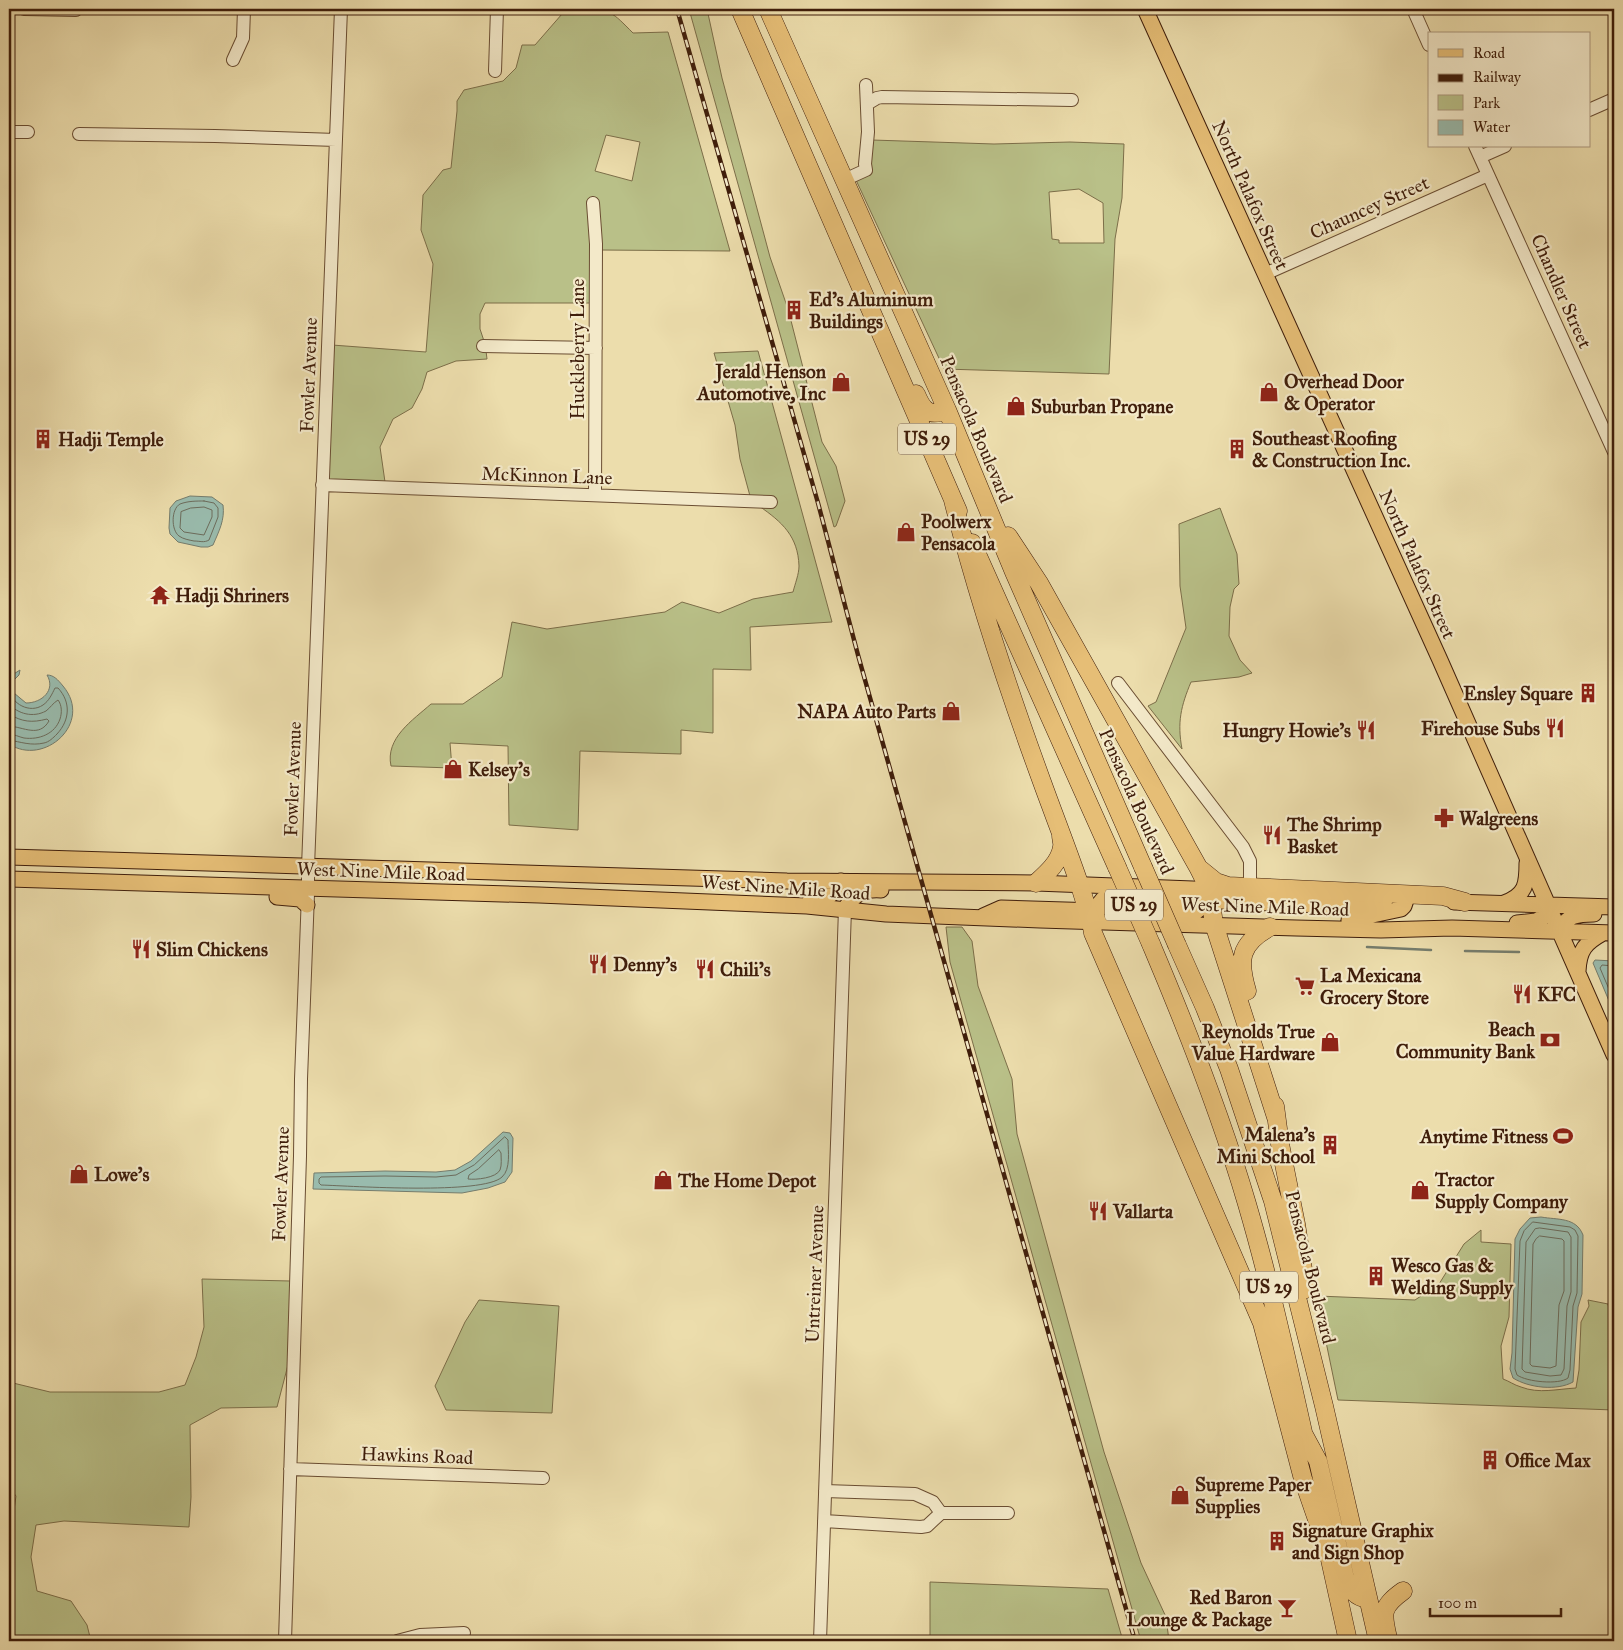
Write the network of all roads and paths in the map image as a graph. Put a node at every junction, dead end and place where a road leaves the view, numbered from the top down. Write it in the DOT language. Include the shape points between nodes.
graph roads {
  1 [pos="24,9"];
  2 [pos="244,9"];
  3 [pos="341,9"];
  4 [pos="497,9"];
  5 [pos="740,9"];
  6 [pos="768,9"];
  7 [pos="1145,9"];
  8 [pos="1413,9"];
  9 [pos="76,10"];
  10 [pos="754,41"];
  11 [pos="1428,43"];
  12 [pos="232,60"];
  13 [pos="495,70"];
  14 [pos="866,85"];
  15 [pos="1614,99"];
  16 [pos="1072,100"];
  17 [pos="867,104"];
  18 [pos="1590,110"];
  19 [pos="9,132"];
  20 [pos="28,132"];
  21 [pos="822,132"];
  22 [pos="79,134"];
  23 [pos="336,140"];
  24 [pos="1496,148"];
  25 [pos="1478,152"];
  26 [pos="1488,175"];
  27 [pos="844,180"];
  28 [pos="593,204"];
  29 [pos="1265,274"];
  30 [pos="878,326"];
  31 [pos="483,346"];
  32 [pos="596,348"];
  33 [pos="947,410"];
  34 [pos="1614,452"];
  35 [pos="322,485"];
  36 [pos="595,495"];
  37 [pos="953,500"];
  38 [pos="986,501"];
  39 [pos="771,502"];
  40 [pos="1118,683"];
  41 [pos="1061,830"];
  42 [pos="9,857"];
  43 [pos="1527,859"];
  44 [pos="1198,867"];
  45 [pos="308,868"];
  46 [pos="581,875"];
  47 [pos="9,879"];
  48 [pos="841,881"];
  49 [pos="109,883"];
  50 [pos="128,883"];
  51 [pos="913,883"];
  52 [pos="1036,883"];
  53 [pos="1080,885"];
  54 [pos="308,889"];
  55 [pos="1250,890"];
  56 [pos="1208,897"];
  57 [pos="1385,900"];
  58 [pos="1406,900"];
  59 [pos="1465,902"];
  60 [pos="730,903"];
  61 [pos="1503,904"];
  62 [pos="307,905"];
  63 [pos="1548,905"];
  64 [pos="1614,907"];
  65 [pos="845,909"];
  66 [pos="1091,914"];
  67 [pos="1614,915"];
  68 [pos="1349,920"];
  69 [pos="1214,924"];
  70 [pos="1270,927"];
  71 [pos="1296,928"];
  72 [pos="1561,932"];
  73 [pos="1609,933"];
  74 [pos="1578,972"];
  75 [pos="1614,1055"];
  76 [pos="1276,1117"];
  77 [pos="1324,1406"];
  78 [pos="1304,1435"];
  79 [pos="290,1470"];
  80 [pos="543,1478"];
  81 [pos="825,1491"];
  82 [pos="941,1513"];
  83 [pos="1008,1513"];
  84 [pos="824,1521"];
  85 [pos="1330,1558"];
  86 [pos="1403,1590"];
  87 [pos="1368,1599"];
  88 [pos="464,1633"];
  89 [pos="285,1641"];
  90 [pos="397,1641"];
  91 [pos="820,1641"];
  92 [pos="1348,1641"];
  93 [pos="1378,1641"];
  94 [pos="1389,1641"];
  1 -- 9 [label="street"];
  2 -- 12 [label="street" via="244,38"];
  3 -- 23 [label="street, Fowler Avenue"];
  4 -- 13 [label="street"];
  5 -- 10 [label="highway, US 29"];
  6 -- 21 [label="highway, Pensacola Boulevard / US 29"];
  7 -- 29 [label="main road, North Palafox Street"];
  8 -- 11 [label="street"];
  10 -- 21 [label="highway" via="765,39 775,46 804,113"];
  10 -- 30 [label="highway, US 29"];
  14 -- 17 [label="street"];
  15 -- 18 [label="street"];
  16 -- 17 [label="street" via="882,97"];
  17 -- 27 [label="street" via="866,170"];
  19 -- 20 [label="street"];
  21 -- 27 [label="highway, Pensacola Boulevard / US 29"];
  22 -- 23 [label="street"];
  23 -- 35 [label="street, Fowler Avenue"];
  24 -- 25 [label="street"];
  25 -- 26 [label="street, Chandler Street"];
  26 -- 29 [label="street, Chauncey Street"];
  26 -- 34 [label="street, Chandler Street"];
  27 -- 33 [label="highway, Pensacola Boulevard / US 29"];
  28 -- 32 [label="street, Huckleberry Lane"];
  29 -- 43 [label="main road, North Palafox Street"];
  30 -- 33 [label="highway" via="898,350 924,408 937,414"];
  30 -- 37 [label="highway, US 29"];
  31 -- 32 [label="street"];
  32 -- 36 [label="street, Huckleberry Lane"];
  33 -- 38 [label="highway, Pensacola Boulevard / US 29"];
  35 -- 36 [label="street, McKinnon Lane"];
  35 -- 45 [label="street, Fowler Avenue"];
  36 -- 39 [label="street, McKinnon Lane"];
  37 -- 41 [label="highway" via="969,565 1016,711"];
  37 -- 78 [label="highway, US 29, bridge" via="1152,944 1200,1063 1264,1264"];
  38 -- 44 [label="highway" via="1038,583"];
  38 -- 77 [label="highway, Pensacola Boulevard / US 29, bridge" via="1205,1008 1253,1138 1283,1237"];
  40 -- 55 [label="street" via="1243,847 1250,861"];
  41 -- 52 [label="highway" via="1062,848 1050,870"];
  41 -- 53 [label="highway"];
  42 -- 45 [label="main road, West Nine Mile Road"];
  43 -- 61 [label="main road" via="1527,880 1523,890"];
  43 -- 63 [label="main road, North Palafox Street"];
  44 -- 55 [label="highway" via="1216,882"];
  44 -- 56 [label="highway"];
  45 -- 46 [label="main road, West Nine Mile Road"];
  45 -- 49 [label="main road" via="291,878 143,873"];
  45 -- 54 [label="street, Fowler Avenue"];
  46 -- 48 [label="main road, West Nine Mile Road"];
  46 -- 54 [label="main road" via="520,885 325,880"];
  47 -- 49 [label="main road, West Nine Mile Road"];
  48 -- 51 [label="main road, West Nine Mile Road"];
  48 -- 60 [label="main road" via="835,892 822,900 743,896"];
  49 -- 50 [label="main road, West Nine Mile Road"];
  50 -- 54 [label="main road, West Nine Mile Road"];
  50 -- 62 [label="main road" via="148,894 286,897 300,899"];
  51 -- 52 [label="main road, West Nine Mile Road"];
  51 -- 65 [label="main road" via="901,889 859,893 851,898"];
  52 -- 53 [label="main road, West Nine Mile Road"];
  53 -- 56 [label="main road, West Nine Mile Road"];
  53 -- 66 [label="highway"];
  54 -- 60 [label="main road, West Nine Mile Road"];
  54 -- 62 [label="street, Fowler Avenue"];
  55 -- 56 [label="main road, West Nine Mile Road"];
  55 -- 57 [label="main road, West Nine Mile Road"];
  55 -- 59 [label="highway" via="1442,896"];
  56 -- 57 [label="main road" via="1351,906"];
  56 -- 66 [label="main road" via="1199,911 1188,913"];
  56 -- 69 [label="highway"];
  57 -- 58 [label="main road, West Nine Mile Road"];
  58 -- 59 [label="main road, West Nine Mile Road"];
  58 -- 68 [label="main road" via="1401,909"];
  59 -- 61 [label="main road, West Nine Mile Road"];
  60 -- 65 [label="main road, West Nine Mile Road"];
  61 -- 63 [label="main road, West Nine Mile Road"];
  62 -- 79 [label="street, Fowler Avenue"];
  63 -- 64 [label="main road, West Nine Mile Road"];
  63 -- 68 [label="main road" via="1545,916 1523,923"];
  63 -- 72 [label="main road, North Palafox Street"];
  65 -- 66 [label="main road, West Nine Mile Road" via="980,918 1001,908"];
  65 -- 81 [label="street, Untreiner Avenue"];
  66 -- 69 [label="main road, West Nine Mile Road"];
  66 -- 85 [label="highway" via="1093,933 1262,1323 1303,1479"];
  67 -- 72 [label="main road" via="1579,915 1566,919"];
  68 -- 71 [label="main road" via="1313,920"];
  69 -- 70 [label="main road, West Nine Mile Road"];
  69 -- 76 [label="highway"];
  70 -- 71 [label="main road, West Nine Mile Road"];
  70 -- 76 [label="highway" via="1247,945 1241,970 1272,1074"];
  71 -- 72 [label="main road, West Nine Mile Road"];
  72 -- 73 [label="main road, West Nine Mile Road"];
  72 -- 74 [label="main road, North Palafox Street"];
  73 -- 74 [label="main road" via="1592,939 1581,951"];
  74 -- 75 [label="main road, North Palafox Street"];
  76 -- 77 [label="highway"];
  77 -- 87 [label="highway, Pensacola Boulevard / US 29"];
  78 -- 85 [label="highway, US 29"];
  78 -- 87 [label="highway" via="1318,1461 1345,1578 1352,1591 1360,1598"];
  79 -- 80 [label="street, Hawkins Road"];
  79 -- 89 [label="street, Fowler Avenue"];
  81 -- 82 [label="street" via="915,1494 933,1502"];
  81 -- 84 [label="street, Untreiner Avenue"];
  82 -- 83 [label="street"];
  82 -- 84 [label="street" via="927,1526 921,1527"];
  84 -- 91 [label="street, Untreiner Avenue"];
  85 -- 92 [label="highway, US 29"];
  86 -- 94 [label="highway" via="1387,1606 1383,1617"];
  87 -- 93 [label="highway, Pensacola Boulevard / US 29"];
  88 -- 90 [label="street" via="420,1635"];
}
